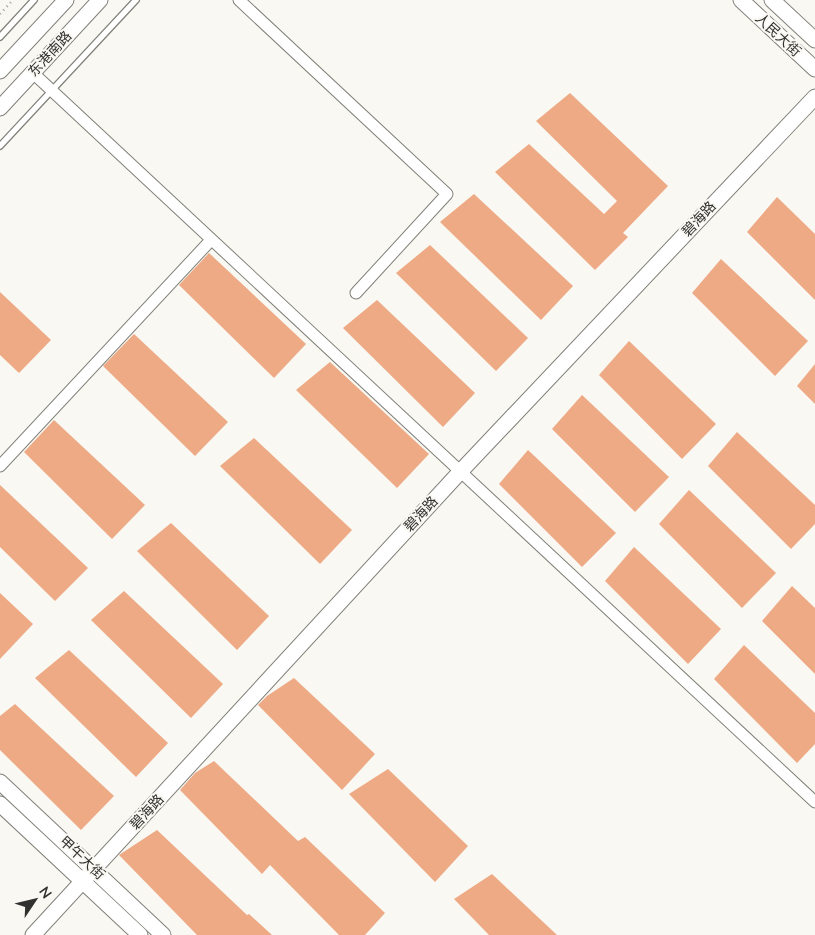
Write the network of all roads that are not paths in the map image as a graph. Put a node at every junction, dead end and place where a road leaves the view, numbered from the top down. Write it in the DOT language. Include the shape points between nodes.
graph roads {
  1 [pos="34,0"];
  2 [pos="66,0"];
  3 [pos="100,0"];
  4 [pos="136,0"];
  5 [pos="239,0"];
  6 [pos="741,0"];
  7 [pos="772,0"];
  8 [pos="0,37"];
  9 [pos="815,40"];
  10 [pos="815,69"];
  11 [pos="0,71"];
  12 [pos="33,73"];
  13 [pos="52,90"];
  14 [pos="815,97"];
  15 [pos="0,108"];
  16 [pos="0,146"];
  17 [pos="211,240"];
  18 [pos="356,293"];
  19 [pos="0,466"];
  20 [pos="460,472"];
  21 [pos="0,782"];
  22 [pos="815,802"];
  23 [pos="0,804"];
  24 [pos="94,870"];
  25 [pos="83,881"];
  26 [pos="33,935"];
  27 [pos="140,935"];
  28 [pos="163,935"];
  1 -- 8 [label="lane"];
  2 -- 11 [label="street, 东港南路"];
  3 -- 12 [label="street, 东港南路"];
  4 -- 13 [label="lane"];
  5 -- 18 [label="street" via="447,194"];
  6 -- 10 [label="street, 人民大街"];
  7 -- 9 [label="street, 人民大街"];
  12 -- 13 [label="street"];
  12 -- 15 [label="street, 东港南路"];
  13 -- 16 [label="lane"];
  13 -- 17 [label="street"];
  14 -- 20 [label="street, 碧海路"];
  17 -- 19 [label="street"];
  17 -- 20 [label="street"];
  20 -- 22 [label="street"];
  20 -- 24 [label="street, 碧海路"];
  21 -- 24 [label="street, 甲午大街"];
  23 -- 25 [label="street, 甲午大街"];
  24 -- 25 [label="street, 碧海路"];
  24 -- 28 [label="street, 甲午大街"];
  25 -- 26 [label="street, 碧海路"];
  25 -- 27 [label="street, 甲午大街"];
}
